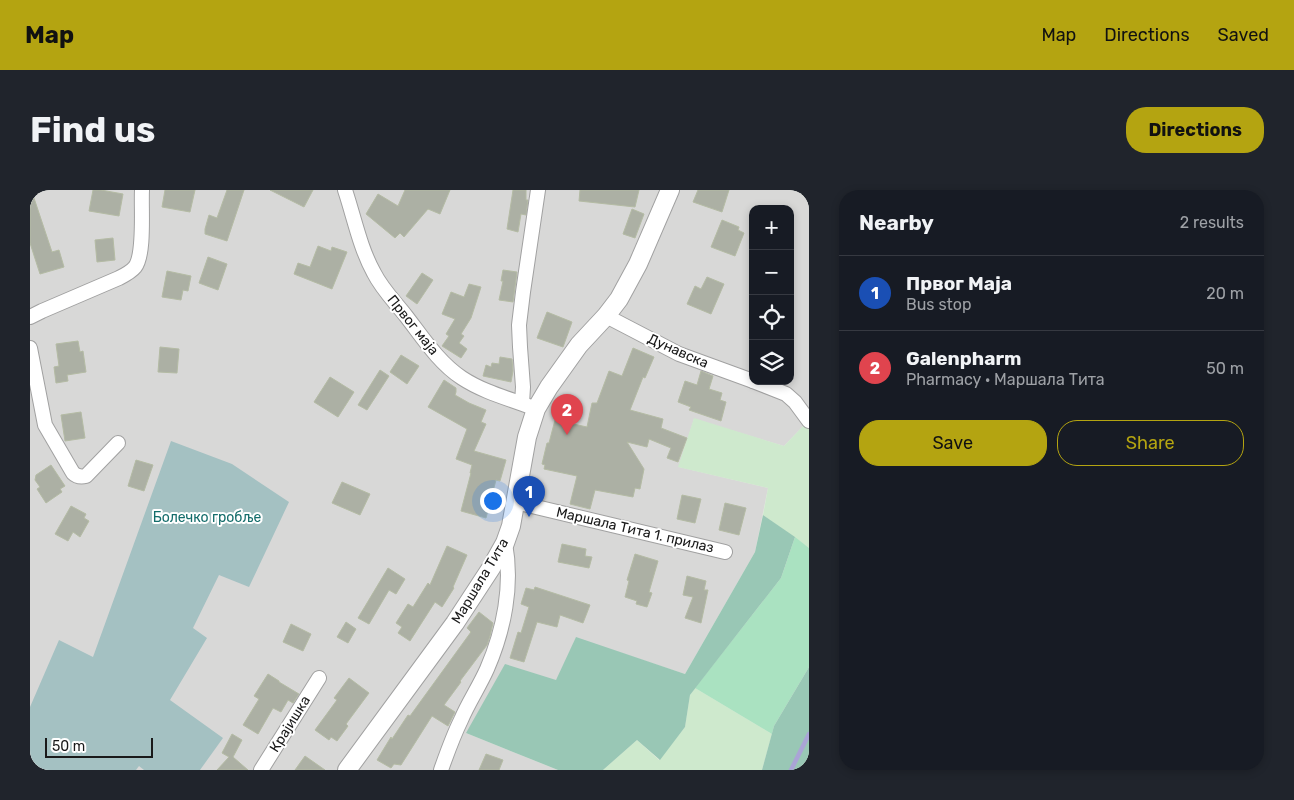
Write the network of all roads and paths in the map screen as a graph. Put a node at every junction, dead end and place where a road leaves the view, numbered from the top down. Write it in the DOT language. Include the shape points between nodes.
graph roads {
  1 [pos="142,190"];
  2 [pos="345,190"];
  3 [pos="538,190"];
  4 [pos="670,190"];
  5 [pos="606,316"];
  6 [pos="30,317"];
  7 [pos="30,348"];
  8 [pos="749,380"];
  9 [pos="763,385"];
  10 [pos="529,406"];
  11 [pos="809,421"];
  12 [pos="118,443"];
  13 [pos="516,502"];
  14 [pos="505,543"];
  15 [pos="725,552"];
  16 [pos="319,678"];
  17 [pos="261,770"];
  18 [pos="347,770"];
  19 [pos="441,770"];
  1 -- 6 [label="street" via="141,251 131,272"];
  2 -- 10 [label="street, Првог маја" via="374,272 435,354 451,370 488,392"];
  3 -- 10 [label="street" via="520,325 523,387"];
  4 -- 5 [label="street, Маршала Тита" via="638,264"];
  5 -- 8 [label="street, Дунавска" via="680,354"];
  5 -- 10 [label="street, Маршала Тита" via="579,345 549,387"];
  7 -- 12 [label="street" via="45,426 73,473 86,476"];
  9 -- 11 [label="street, Дунавска" via="786,394"];
  10 -- 13 [label="street, Маршала Тита"];
  13 -- 14 [label="street, Маршала Тита"];
  13 -- 15 [label="street, Маршала Тита 1. прилаз"];
  14 -- 18 [label="street, Маршала Тита" via="454,624"];
  14 -- 19 [label="street" via="508,581 496,647"];
  16 -- 17 [label="street, Крајишка"];
}
